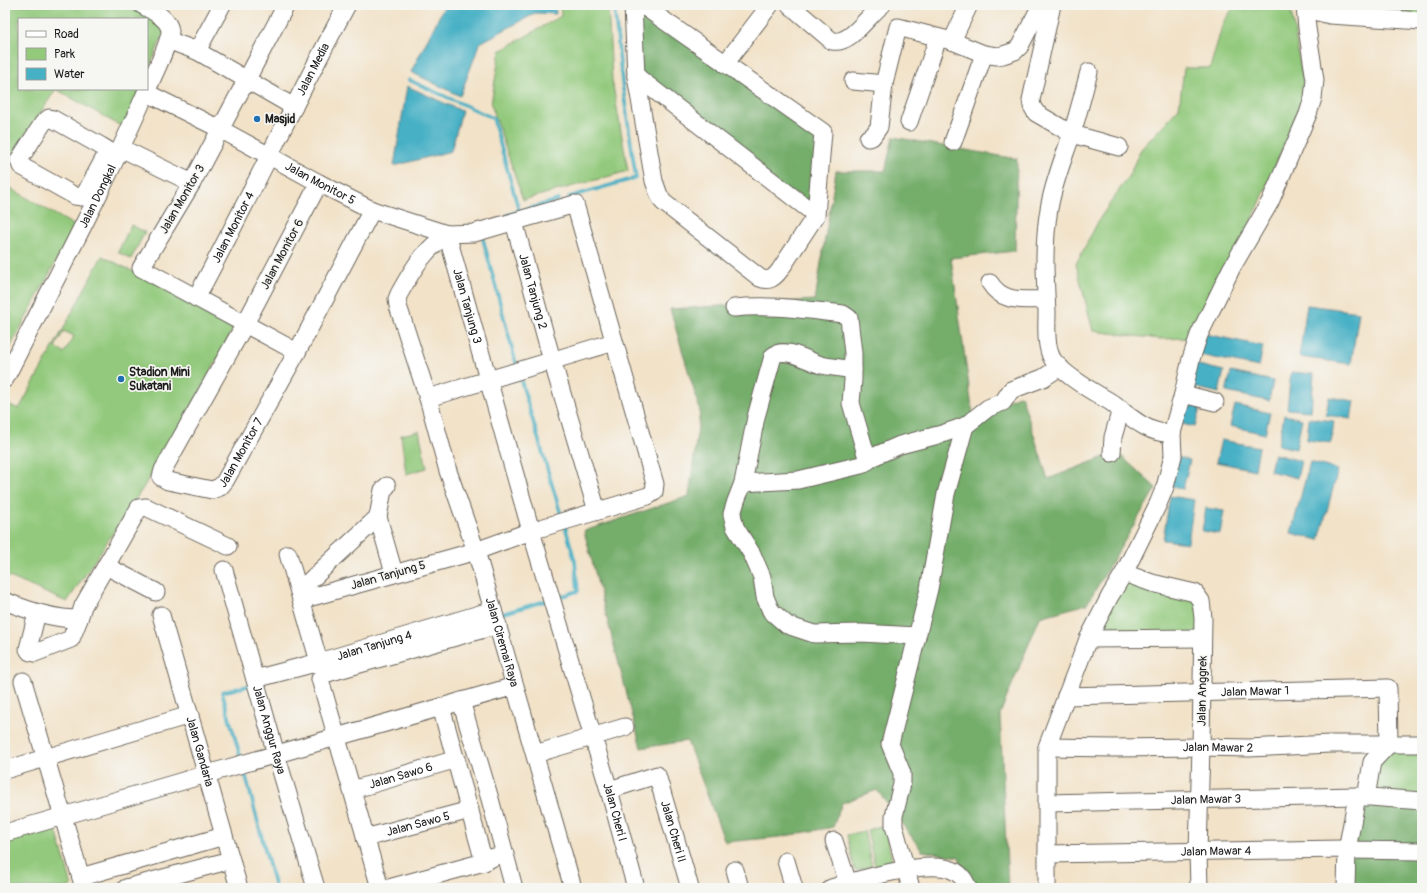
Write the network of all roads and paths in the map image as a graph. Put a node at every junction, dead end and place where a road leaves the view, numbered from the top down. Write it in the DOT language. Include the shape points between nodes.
graph roads {
  1 [pos="222,5"];
  2 [pos="286,5"];
  3 [pos="346,5"];
  4 [pos="634,5"];
  5 [pos="642,5"];
  6 [pos="770,5"];
  7 [pos="790,5"];
  8 [pos="882,5"];
  9 [pos="969,5"];
  10 [pos="1042,5"];
  11 [pos="1052,5"];
  12 [pos="1304,6"];
  13 [pos="153,8"];
  14 [pos="1422,21"];
  15 [pos="945,39"];
  16 [pos="173,42"];
  17 [pos="197,51"];
  18 [pos="984,54"];
  19 [pos="725,64"];
  20 [pos="1089,72"];
  21 [pos="636,76"];
  22 [pos="246,79"];
  23 [pos="853,81"];
  24 [pos="884,84"];
  25 [pos="148,88"];
  26 [pos="147,90"];
  27 [pos="151,95"];
  28 [pos="294,108"];
  29 [pos="909,122"];
  30 [pos="220,129"];
  31 [pos="1072,134"];
  32 [pos="868,138"];
  33 [pos="953,142"];
  34 [pos="1119,147"];
  35 [pos="125,150"];
  36 [pos="269,155"];
  37 [pos="100,180"];
  38 [pos="192,183"];
  39 [pos="319,183"];
  40 [pos="372,210"];
  41 [pos="816,215"];
  42 [pos="514,222"];
  43 [pos="447,234"];
  44 [pos="990,283"];
  45 [pos="196,298"];
  46 [pos="1046,300"];
  47 [pos="734,308"];
  48 [pos="245,324"];
  49 [pos="614,342"];
  50 [pos="297,352"];
  51 [pos="552,360"];
  52 [pos="1060,367"];
  53 [pos="853,370"];
  54 [pos="5,379"];
  55 [pos="488,380"];
  56 [pos="1183,394"];
  57 [pos="428,398"];
  58 [pos="1215,402"];
  59 [pos="1121,409"];
  60 [pos="965,426"];
  61 [pos="1172,433"];
  62 [pos="1112,453"];
  63 [pos="868,461"];
  64 [pos="743,483"];
  65 [pos="387,486"];
  66 [pos="597,511"];
  67 [pos="378,517"];
  68 [pos="530,531"];
  69 [pos="228,546"];
  70 [pos="476,551"];
  71 [pos="288,554"];
  72 [pos="106,566"];
  73 [pos="224,570"];
  74 [pos="394,573"];
  75 [pos="1124,573"];
  76 [pos="156,592"];
  77 [pos="300,595"];
  78 [pos="5,601"];
  79 [pos="36,614"];
  80 [pos="161,615"];
  81 [pos="495,617"];
  82 [pos="79,620"];
  83 [pos="917,636"];
  84 [pos="1202,638"];
  85 [pos="1088,639"];
  86 [pos="319,662"];
  87 [pos="23,681"];
  88 [pos="256,684"];
  89 [pos="515,686"];
  90 [pos="1202,693"];
  91 [pos="1066,696"];
  92 [pos="461,702"];
  93 [pos="441,707"];
  94 [pos="190,715"];
  95 [pos="625,727"];
  96 [pos="337,737"];
  97 [pos="594,737"];
  98 [pos="1389,744"];
  99 [pos="1422,744"];
  100 [pos="1047,747"];
  101 [pos="1201,747"];
  102 [pos="276,754"];
  103 [pos="535,754"];
  104 [pos="46,758"];
  105 [pos="454,761"];
  106 [pos="5,770"];
  107 [pos="207,774"];
  108 [pos="352,790"];
  109 [pos="609,790"];
  110 [pos="1361,797"];
  111 [pos="1199,800"];
  112 [pos="1422,801"];
  113 [pos="1047,803"];
  114 [pos="470,810"];
  115 [pos="62,816"];
  116 [pos="5,833"];
  117 [pos="224,836"];
  118 [pos="365,838"];
  119 [pos="834,840"];
  120 [pos="1347,850"];
  121 [pos="1422,851"];
  122 [pos="1198,852"];
  123 [pos="504,853"];
  124 [pos="1047,854"];
  125 [pos="231,860"];
  126 [pos="786,861"];
  127 [pos="484,862"];
  128 [pos="905,869"];
  129 [pos="735,870"];
  130 [pos="83,883"];
  131 [pos="842,886"];
  132 [pos="126,888"];
  133 [pos="239,888"];
  134 [pos="316,888"];
  135 [pos="380,888"];
  136 [pos="389,888"];
  137 [pos="514,888"];
  138 [pos="573,888"];
  139 [pos="636,888"];
  140 [pos="690,888"];
  141 [pos="740,888"];
  142 [pos="794,888"];
  143 [pos="911,888"];
  144 [pos="968,888"];
  145 [pos="1047,888"];
  146 [pos="1199,888"];
  147 [pos="1346,888"];
  1 -- 17 [label="street"];
  2 -- 22 [label="street, Jalan Monitor 3"];
  3 -- 28 [label="street, Jalan Media"];
  4 -- 21 [label="street"];
  5 -- 19 [label="street"];
  6 -- 19 [label="street"];
  7 -- 8 [label="street" via="832,41 837,42 854,33"];
  9 -- 15 [label="street"];
  10 -- 18 [label="street" via="1015,51 997,56"];
  11 -- 31 [label="street" via="1031,100 1036,113"];
  12 -- 14 [label="street" via="1330,15"];
  12 -- 56 [label="street" via="1315,80 1312,103 1270,202 1231,269 1199,335 1190,359"];
  13 -- 25 [label="street, Jalan Dongkal" via="165,20 169,27 169,35"];
  15 -- 18 [label="street"];
  15 -- 24 [label="street" via="898,27"];
  15 -- 29 [label="street"];
  16 -- 17 [label="street"];
  17 -- 22 [label="street"];
  18 -- 33 [label="street"];
  19 -- 41 [label="street" via="823,132"];
  20 -- 31 [label="street"];
  21 -- 41 [label="street"];
  21 -- 41 [label="street" via="654,181 663,202 760,278 765,280 775,276"];
  22 -- 28 [label="street"];
  22 -- 30 [label="street, Jalan Monitor 3"];
  23 -- 24 [label="street"];
  24 -- 32 [label="street" via="879,127 872,137"];
  26 -- 37 [label="street, Jalan Dongkal"];
  27 -- 30 [label="street, Jalan Monitor 5"];
  28 -- 36 [label="street, Jalan Media"];
  30 -- 36 [label="street, Jalan Monitor 5"];
  30 -- 38 [label="street, Jalan Monitor 3"];
  31 -- 34 [label="street"];
  31 -- 46 [label="street" via="1048,210"];
  35 -- 38 [label="street"];
  36 -- 39 [label="street, Jalan Monitor 5"];
  36 -- 45 [label="street, Jalan Monitor 4" via="231,234"];
  37 -- 37 [label="street" via="79,197 21,166 19,160 45,120 53,119 106,150"];
  37 -- 54 [label="street, Jalan Dongkal"];
  38 -- 45 [label="street, Jalan Monitor 3" via="141,268"];
  39 -- 40 [label="street, Jalan Monitor 5"];
  39 -- 48 [label="street, Jalan Monitor 6"];
  40 -- 43 [label="street, Jalan Monitor 5"];
  40 -- 50 [label="street, Jalan Monitor 7"];
  42 -- 43 [label="street, Jalan Monitor 5" via="478,232"];
  42 -- 49 [label="street, Jalan Monitor 5" via="575,204"];
  42 -- 51 [label="street, Jalan Tanjung 2"];
  43 -- 55 [label="street, Jalan Tanjung 3"];
  43 -- 57 [label="street" via="429,248 418,261 397,299"];
  44 -- 46 [label="street" via="994,290 1007,298"];
  45 -- 48 [label="street"];
  46 -- 52 [label="street" via="1050,352"];
  47 -- 53 [label="street" via="767,306 847,315"];
  48 -- 50 [label="street"];
  48 -- 50 [label="street, Jalan Monitor 7" via="162,470 162,477 168,481 212,490 220,487"];
  49 -- 51 [label="street"];
  49 -- 66 [label="street, Jalan Tanjung 5" via="655,489 648,496"];
  51 -- 55 [label="street"];
  51 -- 66 [label="street, Jalan Tanjung 2"];
  52 -- 59 [label="street"];
  52 -- 60 [label="street" via="1043,378 1011,390 1003,402 988,408"];
  53 -- 63 [label="street" via="851,403"];
  53 -- 64 [label="street" via="821,364 783,352 773,356 756,417"];
  55 -- 57 [label="street"];
  55 -- 68 [label="street, Jalan Tanjung 3"];
  56 -- 58 [label="street"];
  56 -- 61 [label="street"];
  57 -- 70 [label="street, Jalan Ciremai Raya" via="448,471"];
  59 -- 61 [label="street" via="1155,432"];
  59 -- 62 [label="street" via="1113,437"];
  60 -- 63 [label="street" via="900,445"];
  60 -- 83 [label="street" via="946,494 933,574"];
  61 -- 75 [label="street" via="1173,456 1165,487"];
  63 -- 64 [label="street" via="798,480"];
  64 -- 83 [label="street" via="732,514 735,527 752,554 762,577 765,597 771,610 787,625 814,634"];
  65 -- 67 [label="street" via="383,490"];
  66 -- 68 [label="street, Jalan Tanjung 5"];
  67 -- 74 [label="street"];
  67 -- 77 [label="street"];
  68 -- 70 [label="street, Jalan Tanjung 5"];
  68 -- 97 [label="street, Jalan Cheri I"];
  69 -- 72 [label="street" via="142,507 139,508"];
  70 -- 74 [label="street, Jalan Tanjung 5"];
  70 -- 81 [label="street, Jalan Ciremai Raya"];
  71 -- 77 [label="street"];
  72 -- 76 [label="street"];
  72 -- 82 [label="street" via="83,606"];
  73 -- 88 [label="street, Jalan Anggur Raya"];
  74 -- 77 [label="street, Jalan Tanjung 5"];
  75 -- 84 [label="street, Jalan Anggrek" via="1152,583 1195,593 1201,600"];
  75 -- 85 [label="street"];
  77 -- 86 [label="street"];
  78 -- 79 [label="street"];
  79 -- 82 [label="street"];
  79 -- 82 [label="street" via="28,649 36,653 71,639"];
  80 -- 94 [label="street, Jalan Gandaria"];
  81 -- 86 [label="street, Jalan Tanjung 4"];
  81 -- 89 [label="street, Jalan Ciremai Raya"];
  81 -- 96 [label="street" via="324,674 320,679"];
  83 -- 128 [label="street" via="890,744 902,774 894,826"];
  84 -- 85 [label="street"];
  84 -- 90 [label="street, Jalan Anggrek"];
  85 -- 91 [label="street"];
  86 -- 88 [label="street, Jalan Tanjung 4"];
  87 -- 104 [label="street"];
  88 -- 102 [label="street, Jalan Anggur Raya"];
  89 -- 92 [label="street"];
  89 -- 103 [label="street, Jalan Ciremai Raya"];
  90 -- 91 [label="street, Jalan Mawar 1"];
  90 -- 98 [label="street, Jalan Mawar 1" via="1388,688"];
  90 -- 101 [label="street, Jalan Anggrek"];
  91 -- 100 [label="street"];
  92 -- 93 [label="street"];
  92 -- 123 [label="street"];
  93 -- 96 [label="street"];
  93 -- 105 [label="street"];
  94 -- 104 [label="street"];
  94 -- 107 [label="street, Jalan Gandaria"];
  95 -- 97 [label="street"];
  96 -- 102 [label="street"];
  96 -- 108 [label="street"];
  97 -- 103 [label="street"];
  97 -- 109 [label="street, Jalan Cheri I"];
  98 -- 99 [label="street, Jalan Mawar 2"];
  98 -- 101 [label="street, Jalan Mawar 2"];
  98 -- 110 [label="street" via="1372,762"];
  100 -- 101 [label="street, Jalan Mawar 2"];
  100 -- 113 [label="street"];
  101 -- 111 [label="street, Jalan Anggrek"];
  102 -- 107 [label="street"];
  102 -- 134 [label="street, Jalan Anggur Raya"];
  103 -- 138 [label="street, Jalan Ciremai Raya"];
  104 -- 106 [label="street"];
  104 -- 115 [label="street"];
  105 -- 108 [label="street, Jalan Sawo 6"];
  105 -- 114 [label="street"];
  107 -- 115 [label="street"];
  107 -- 117 [label="street, Jalan Gandaria"];
  108 -- 118 [label="street"];
  109 -- 139 [label="street, Jalan Cheri I"];
  109 -- 140 [label="street, Jalan Cheri II" via="657,775"];
  110 -- 111 [label="street, Jalan Mawar 3"];
  110 -- 112 [label="street, Jalan Mawar 3"];
  110 -- 120 [label="street"];
  111 -- 113 [label="street, Jalan Mawar 3"];
  111 -- 122 [label="street, Jalan Anggrek"];
  113 -- 124 [label="street"];
  114 -- 118 [label="street, Jalan Sawo 5"];
  114 -- 127 [label="street"];
  115 -- 116 [label="street"];
  115 -- 130 [label="street"];
  117 -- 125 [label="street, Jalan Gandaria"];
  117 -- 130 [label="street"];
  118 -- 135 [label="street"];
  119 -- 131 [label="street"];
  120 -- 121 [label="street, Jalan Mawar 4"];
  120 -- 122 [label="street, Jalan Mawar 4"];
  120 -- 147 [label="street"];
  122 -- 124 [label="street, Jalan Mawar 4"];
  122 -- 146 [label="street, Jalan Anggrek"];
  123 -- 127 [label="street"];
  123 -- 137 [label="street"];
  124 -- 145 [label="street"];
  125 -- 132 [label="street"];
  125 -- 133 [label="street, Jalan Gandaria"];
  126 -- 142 [label="street"];
  127 -- 136 [label="street"];
  128 -- 131 [label="street"];
  128 -- 143 [label="street"];
  128 -- 144 [label="street" via="951,869 959,873"];
  129 -- 141 [label="street"];
}
